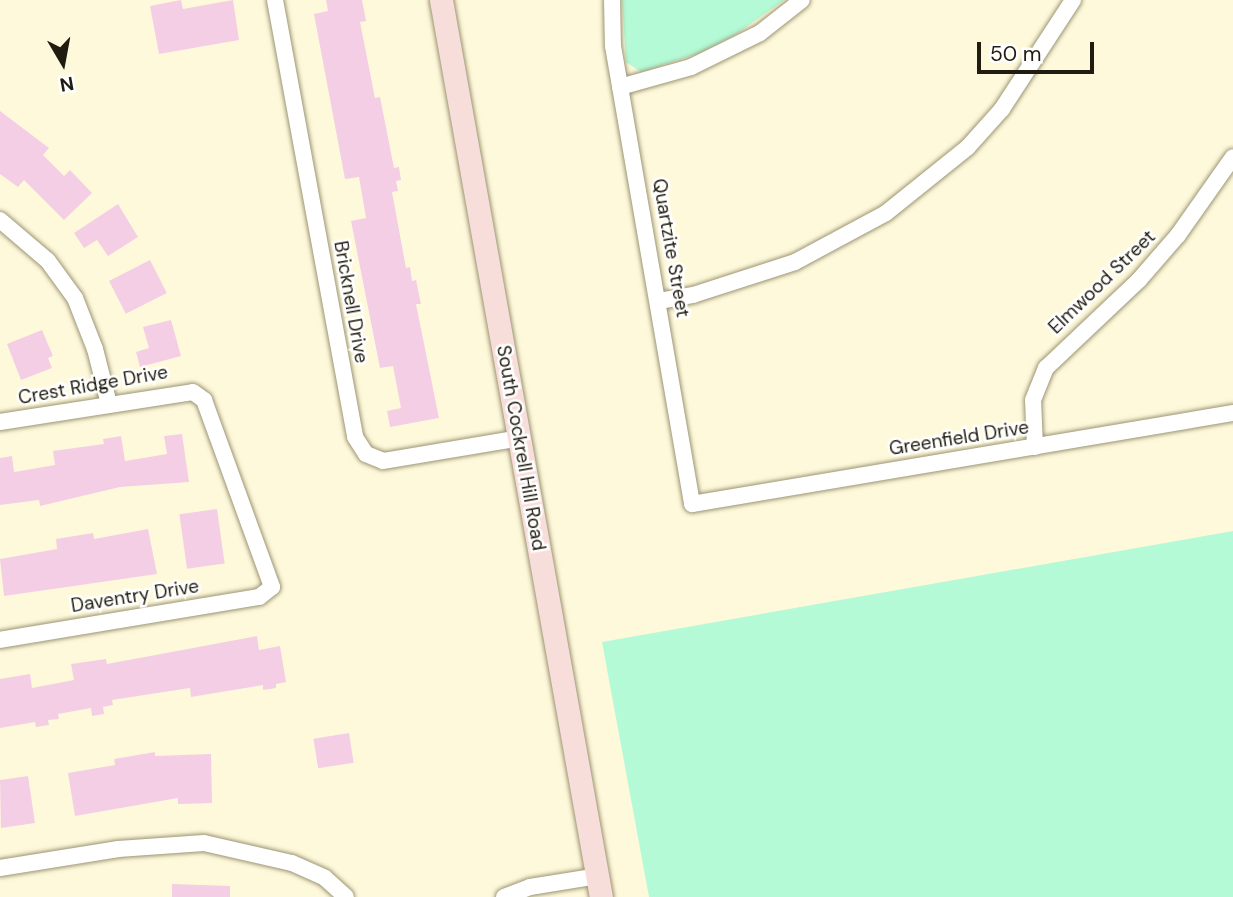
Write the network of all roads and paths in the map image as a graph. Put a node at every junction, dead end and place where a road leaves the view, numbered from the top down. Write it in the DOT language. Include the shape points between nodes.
graph roads {
  1 [pos="275,0"];
  2 [pos="441,0"];
  3 [pos="612,0"];
  4 [pos="802,0"];
  5 [pos="1073,0"];
  6 [pos="620,88"];
  7 [pos="1233,157"];
  8 [pos="0,220"];
  9 [pos="659,300"];
  10 [pos="108,404"];
  11 [pos="1233,413"];
  12 [pos="0,422"];
  13 [pos="520,438"];
  14 [pos="1035,447"];
  15 [pos="692,504"];
  16 [pos="272,587"];
  17 [pos="0,640"];
  18 [pos="0,868"];
  19 [pos="600,886"];
  20 [pos="346,897"];
  21 [pos="503,897"];
  1 -- 13 [label="street, Bricknell Drive" via="355,437 366,454 383,461"];
  2 -- 13 [label="main road, South Cockrell Hill Road"];
  3 -- 6 [label="street, Quartzite Street"];
  4 -- 6 [label="street" via="760,33 691,67"];
  5 -- 9 [label="street" via="1002,109 959,155 886,213 795,262 693,295"];
  6 -- 9 [label="street, Quartzite Street"];
  7 -- 14 [label="street, Elmwood Street" via="1178,235 1139,280 1046,368 1033,400"];
  8 -- 10 [label="street" via="48,261 75,298 95,349"];
  9 -- 15 [label="street, Quartzite Street"];
  10 -- 12 [label="street, Crest Ridge Drive"];
  10 -- 16 [label="street, Crest Ridge Drive" via="193,392 204,400"];
  11 -- 14 [label="street, Greenfield Drive"];
  13 -- 19 [label="main road, South Cockrell Hill Road"];
  14 -- 15 [label="street, Greenfield Drive"];
  16 -- 17 [label="street, Daventry Drive" via="259,597"];
  18 -- 20 [label="street" via="118,849 204,843 292,863 325,878"];
  19 -- 21 [label="street" via="530,887"];
}
